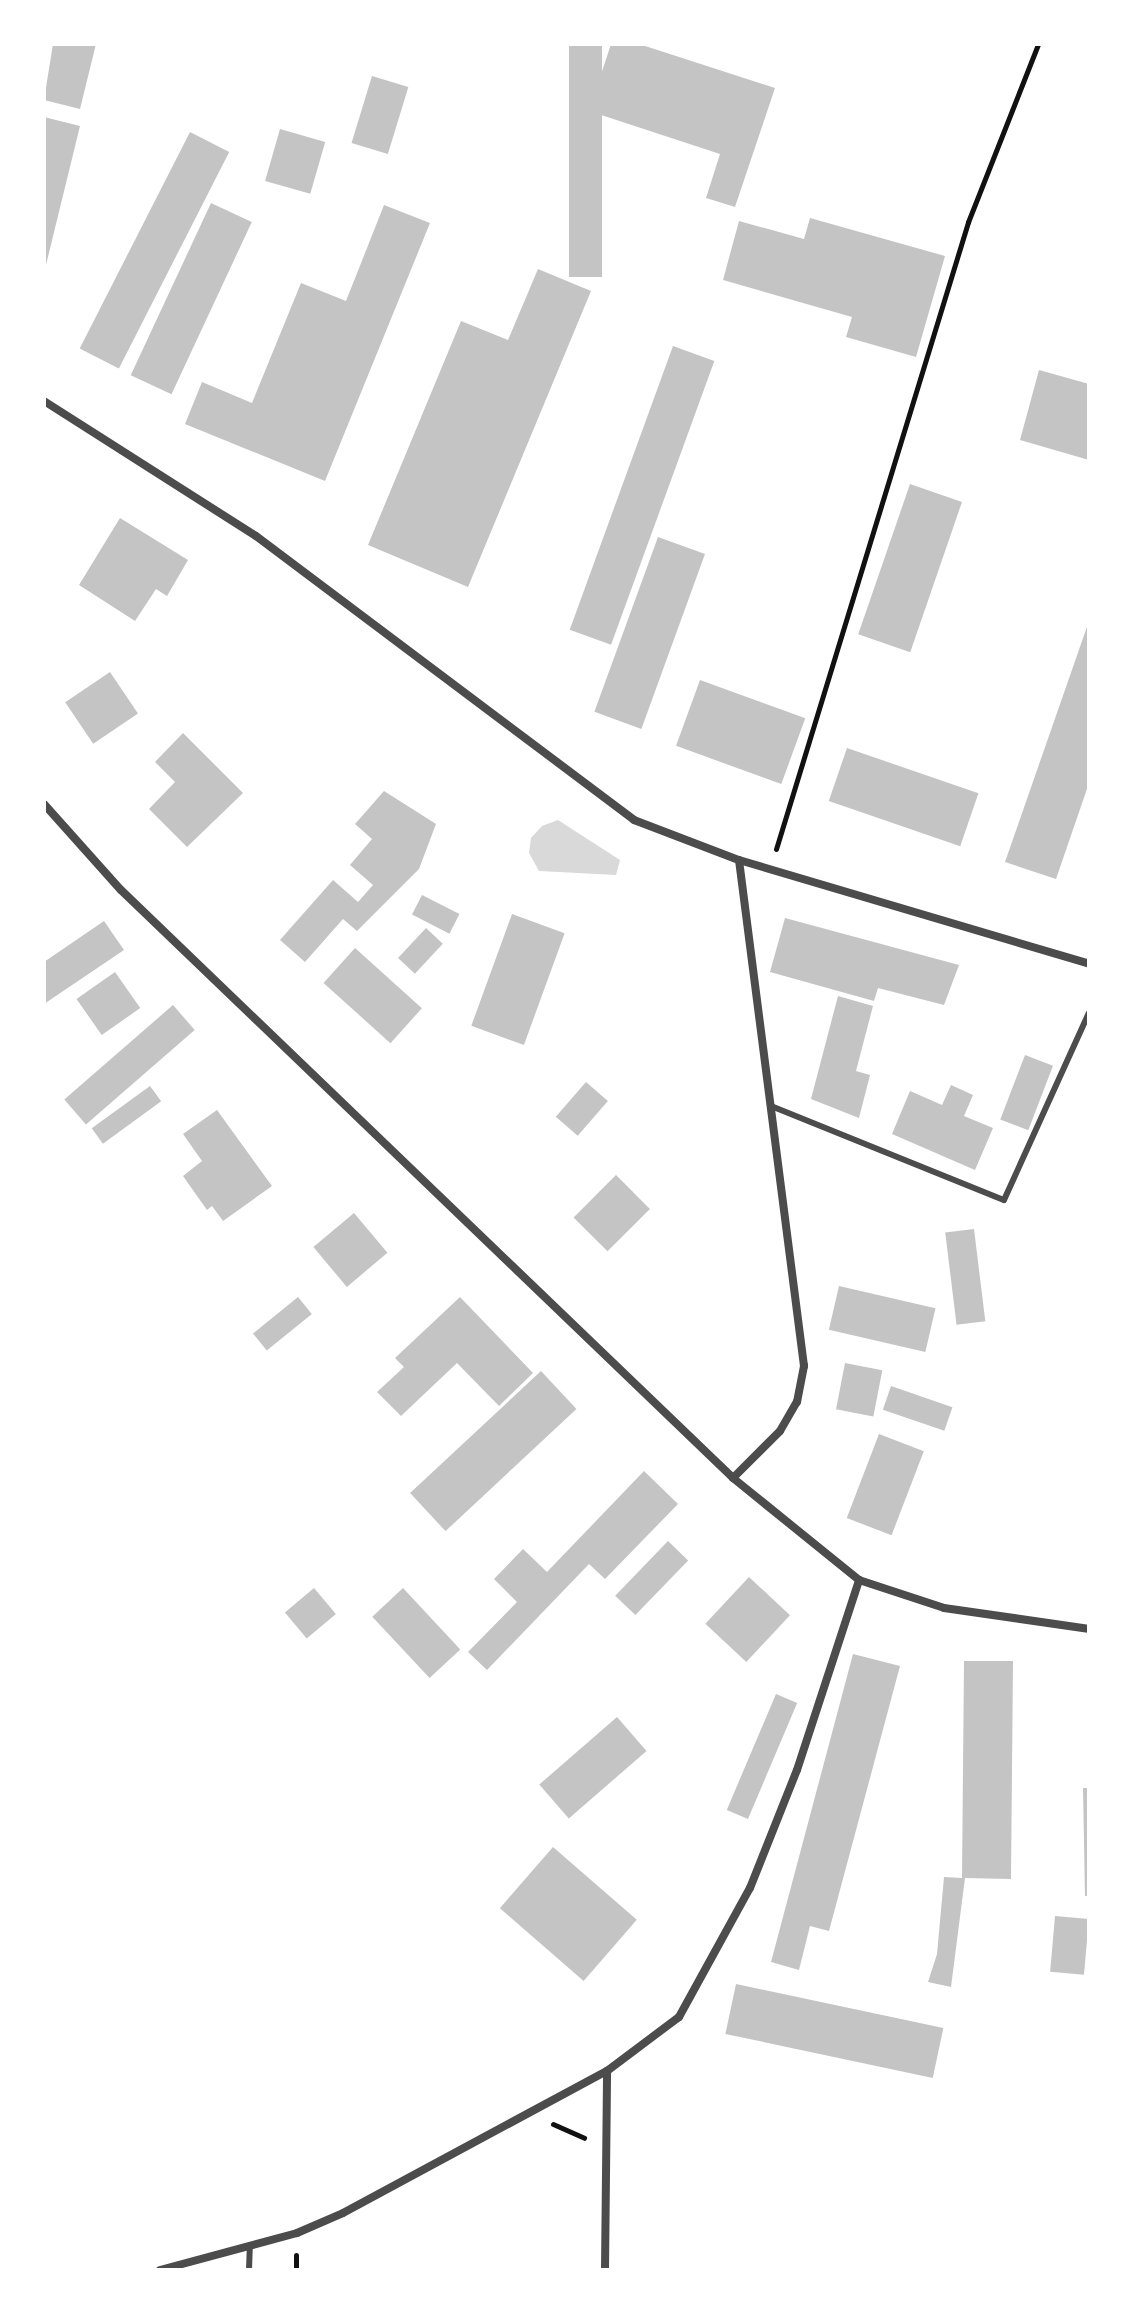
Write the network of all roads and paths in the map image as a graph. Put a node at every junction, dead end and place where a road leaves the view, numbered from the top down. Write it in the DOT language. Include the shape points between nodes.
graph roads {
  1 [pos="1038,44"];
  2 [pos="44,401"];
  3 [pos="44,804"];
  4 [pos="739,860"];
  5 [pos="770,869"];
  6 [pos="1089,964"];
  7 [pos="1089,1013"];
  8 [pos="771,1106"];
  9 [pos="733,1478"];
  10 [pos="859,1580"];
  11 [pos="1089,1629"];
  12 [pos="607,2071"];
  13 [pos="549,2122"];
  14 [pos="585,2153"];
  15 [pos="310,2246"];
  16 [pos="250,2247"];
  17 [pos="281,2256"];
  18 [pos="160,2270"];
  19 [pos="249,2270"];
  20 [pos="605,2270"];
  1 -- 5 [label="path" via="968,222"];
  2 -- 4 [label="street" via="256,536 634,820"];
  3 -- 9 [label="street" via="121,890"];
  4 -- 5 [label="street"];
  4 -- 8 [label="street"];
  5 -- 6 [label="street"];
  7 -- 8 [label="lane" via="1004,1200"];
  8 -- 9 [label="street" via="804,1366 797,1402 780,1431"];
  9 -- 10 [label="street"];
  10 -- 11 [label="street" via="944,1608"];
  10 -- 12 [label="street" via="797,1770 720,1949 679,2017"];
  12 -- 16 [label="street" via="343,2213"];
  12 -- 20 [label="street"];
  13 -- 14 [label="path" via="585,2139"];
  15 -- 17 [label="path"];
  16 -- 18 [label="street"];
  16 -- 19 [label="lane"];
}
